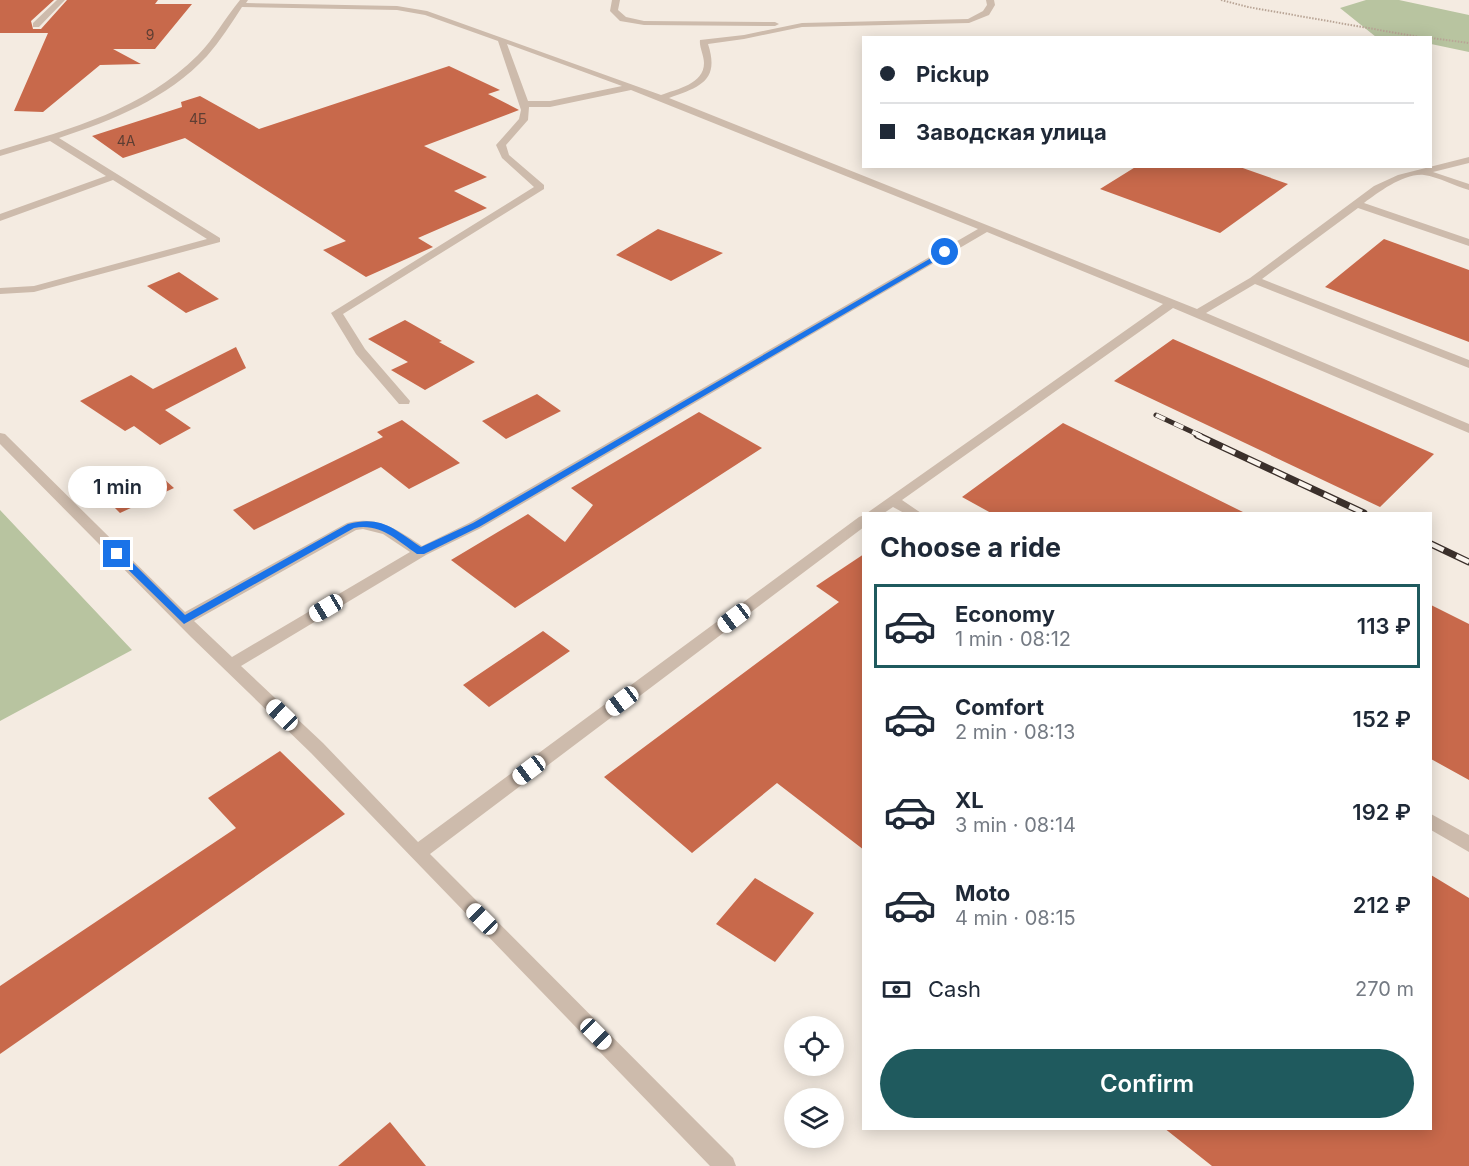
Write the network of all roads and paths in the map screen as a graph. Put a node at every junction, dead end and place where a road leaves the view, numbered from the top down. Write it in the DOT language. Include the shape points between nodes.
graph roads {
  1 [pos="61,0"];
  2 [pos="616,0"];
  3 [pos="990,0"];
  4 [pos="1221,0"];
  5 [pos="242,3"];
  6 [pos="36,25"];
  7 [pos="802,25"];
  8 [pos="1414,36"];
  9 [pos="1432,38"];
  10 [pos="502,40"];
  11 [pos="1469,43"];
  12 [pos="632,87"];
  13 [pos="662,98"];
  14 [pos="526,104"];
  15 [pos="51,137"];
  16 [pos="0,153"];
  17 [pos="1469,160"];
  18 [pos="1422,171"];
  19 [pos="114,176"];
  20 [pos="1469,186"];
  21 [pos="1356,204"];
  22 [pos="0,218"];
  23 [pos="985,229"];
  24 [pos="1469,243"];
  25 [pos="1254,280"];
  26 [pos="0,291"];
  27 [pos="1172,303"];
  28 [pos="1197,314"];
  29 [pos="1469,364"];
  30 [pos="404,400"];
  31 [pos="1469,429"];
  32 [pos="0,437"];
  33 [pos="892,500"];
  34 [pos="875,512"];
  35 [pos="912,512"];
  36 [pos="862,521"];
  37 [pos="421,552"];
  38 [pos="184,620"];
  39 [pos="230,665"];
  40 [pos="1432,822"];
  41 [pos="1469,844"];
  42 [pos="417,853"];
  43 [pos="725,1166"];
  1 -- 6 [label="street"];
  2 -- 7 [label="street" via="614,11 623,19 644,22"];
  3 -- 7 [label="street" via="986,13 969,21"];
  4 -- 8 [label="path"];
  5 -- 10 [label="street" via="397,8 427,14"];
  5 -- 15 [label="street" via="203,55 181,76 126,109"];
  7 -- 13 [label="street" via="703,42 709,66 706,75"];
  9 -- 11 [label="path"];
  10 -- 12 [label="street"];
  10 -- 14 [label="street"];
  12 -- 13 [label="street"];
  12 -- 14 [label="street" via="550,104"];
  13 -- 23 [label="street"];
  14 -- 30 [label="street" via="525,118 504,137 501,145 505,156 540,187 337,313 360,351"];
  15 -- 16 [label="street"];
  15 -- 19 [label="street"];
  17 -- 18 [label="street"];
  18 -- 20 [label="street"];
  18 -- 21 [label="street" via="1378,188"];
  19 -- 22 [label="street"];
  19 -- 26 [label="street" via="216,240 34,290"];
  21 -- 24 [label="street"];
  21 -- 25 [label="street"];
  23 -- 27 [label="street"];
  23 -- 37 [label="street" via="476,525"];
  25 -- 28 [label="street"];
  25 -- 29 [label="street"];
  27 -- 28 [label="street"];
  27 -- 33 [label="street"];
  28 -- 31 [label="street"];
  32 -- 38 [label="street"];
  33 -- 34 [label="street"];
  33 -- 35 [label="street"];
  36 -- 42 [label="street"];
  37 -- 38 [label="street" via="380,525 352,526"];
  37 -- 39 [label="street"];
  38 -- 39 [label="street"];
  39 -- 42 [label="street" via="317,747"];
  40 -- 41 [label="street"];
  42 -- 43 [label="street"];
}
